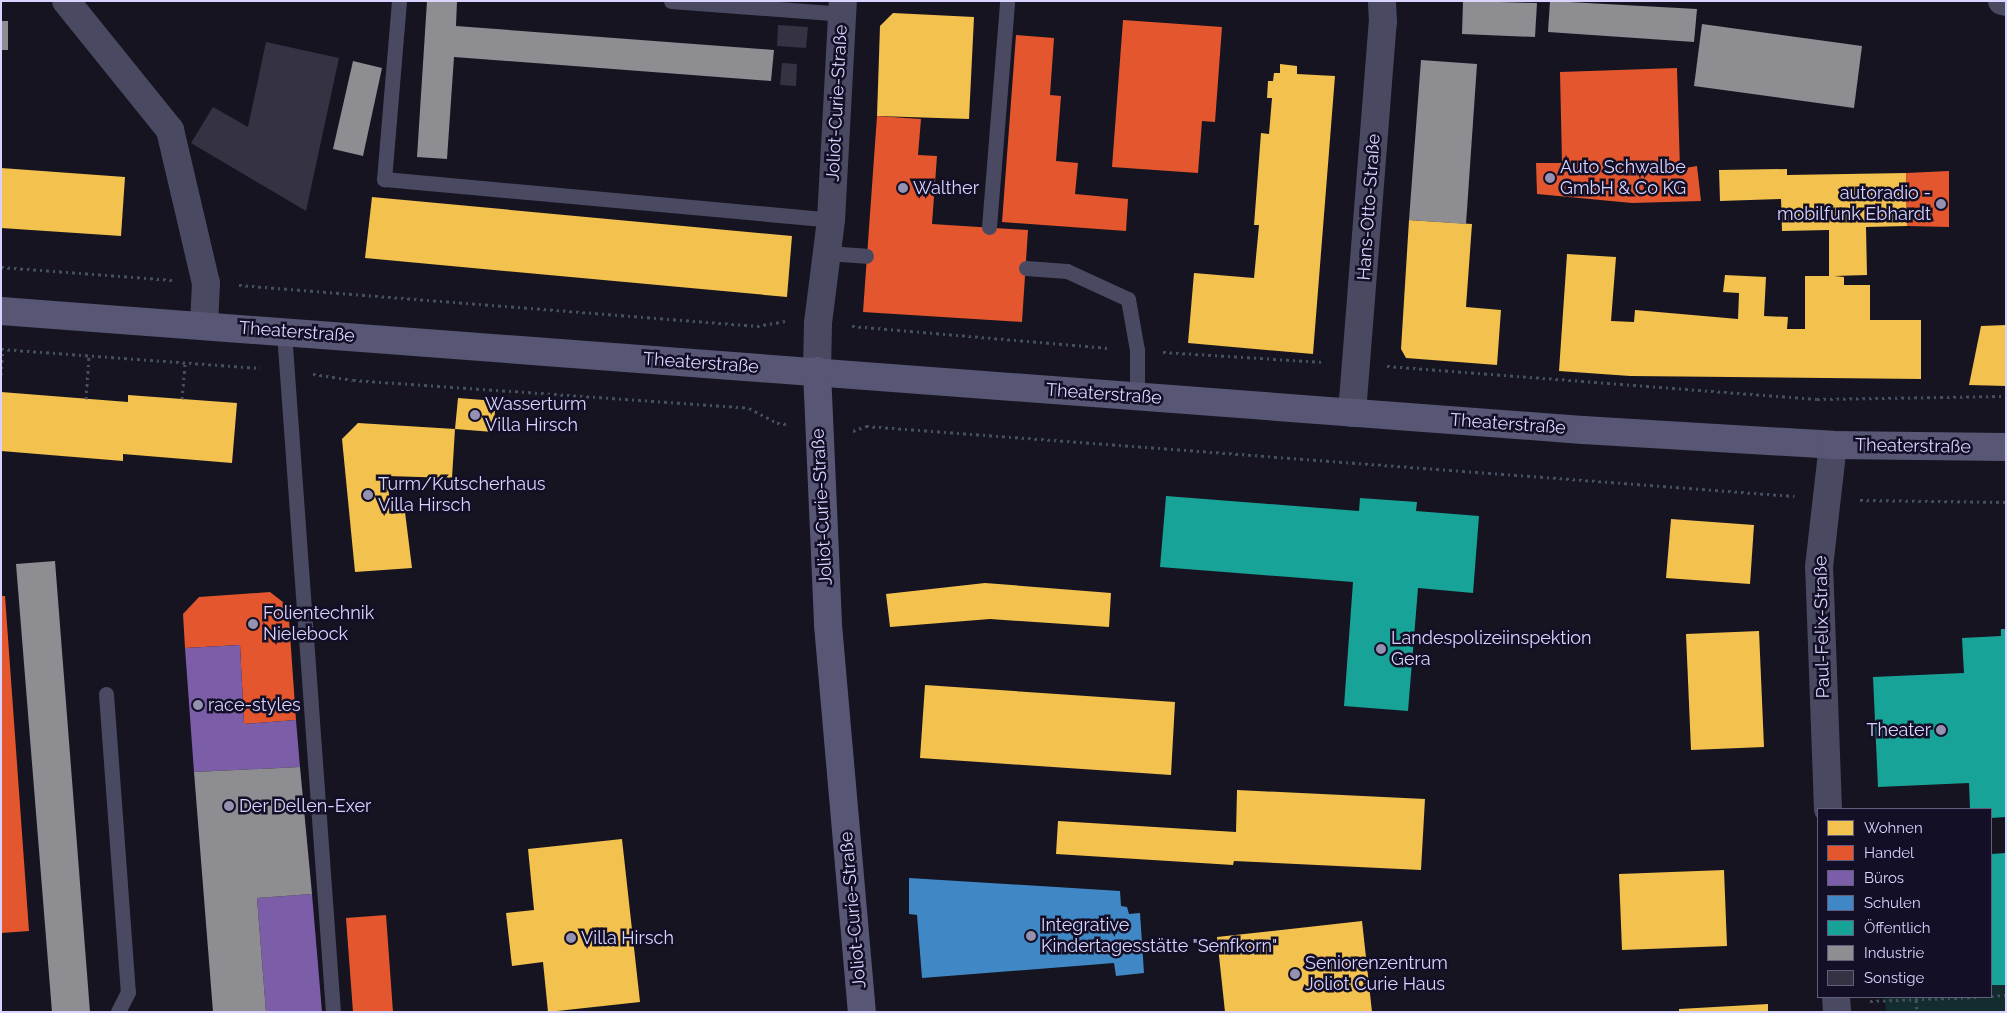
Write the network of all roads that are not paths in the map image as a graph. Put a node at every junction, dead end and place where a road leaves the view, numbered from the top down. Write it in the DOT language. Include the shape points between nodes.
graph roads {
  1 [pos="66,1"];
  2 [pos="399,1"];
  3 [pos="671,1"];
  4 [pos="1007,1"];
  5 [pos="1382,1"];
  6 [pos="843,8"];
  7 [pos="830,220"];
  8 [pos="989,227"];
  9 [pos="827,253"];
  10 [pos="866,256"];
  11 [pos="1026,268"];
  12 [pos="1,311"];
  13 [pos="204,325"];
  14 [pos="284,332"];
  15 [pos="817,371"];
  16 [pos="1137,396"];
  17 [pos="1352,412"];
  18 [pos="1833,445"];
  19 [pos="2006,448"];
  20 [pos="106,694"];
  21 [pos="1828,808"];
  22 [pos="118,1012"];
  23 [pos="333,1012"];
  24 [pos="862,1012"];
  1 -- 13 [label="street" via="170,130 206,283"];
  2 -- 7 [label="lane" via="384,179"];
  3 -- 6 [label="lane"];
  4 -- 8 [label="lane"];
  5 -- 17 [label="street, Hans-Otto-Straße" via="1383,22"];
  6 -- 7 [label="street, Joliot-Curie-Straße"];
  7 -- 9 [label="street, Joliot-Curie-Straße"];
  9 -- 10 [label="lane"];
  9 -- 15 [label="street, Joliot-Curie-Straße" via="818,323"];
  11 -- 16 [label="lane" via="1067,271 1128,299 1137,350"];
  12 -- 13 [label="main road, Theaterstraße"];
  13 -- 14 [label="main road, Theaterstraße"];
  14 -- 15 [label="main road, Theaterstraße"];
  14 -- 23 [label="lane" via="284,370"];
  15 -- 16 [label="main road, Theaterstraße"];
  15 -- 24 [label="main road, Joliot-Curie-Straße" via="828,624"];
  16 -- 17 [label="main road, Theaterstraße"];
  17 -- 18 [label="main road, Theaterstraße"];
  18 -- 19 [label="main road, Theaterstraße"];
  18 -- 21 [label="street, Paul-Felix-Straße" via="1818,567"];
  20 -- 22 [label="lane" via="128,992"];
}
